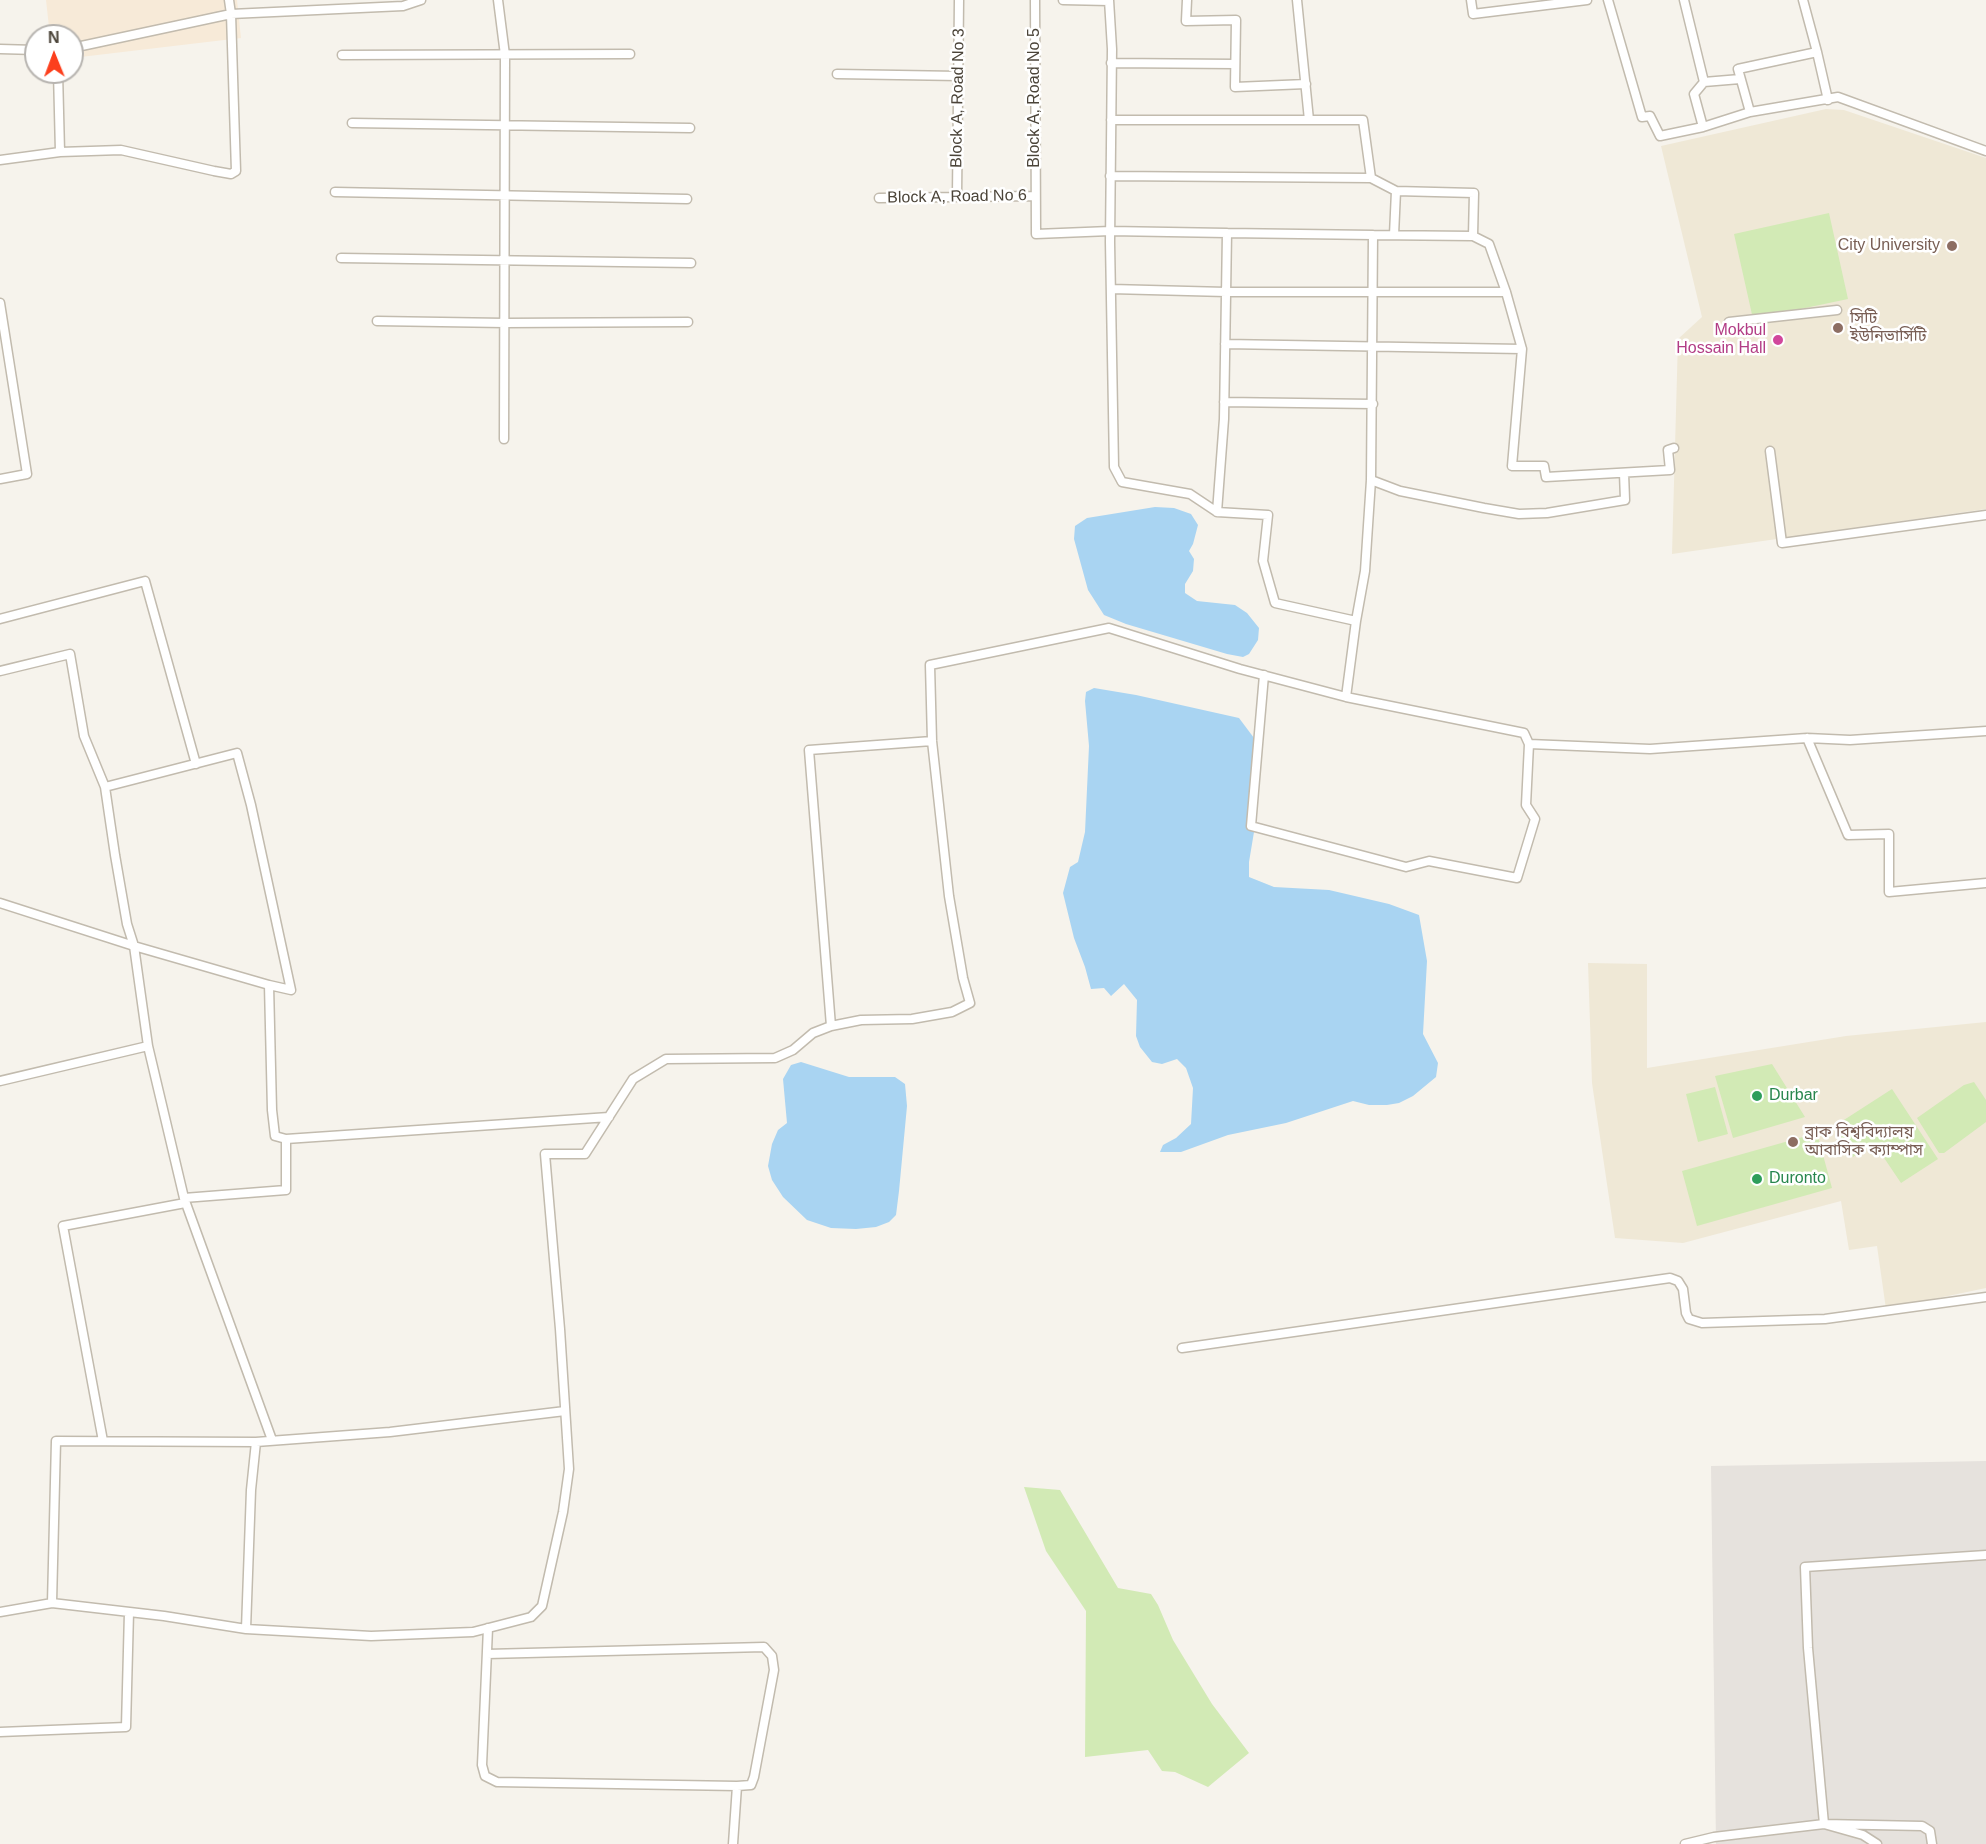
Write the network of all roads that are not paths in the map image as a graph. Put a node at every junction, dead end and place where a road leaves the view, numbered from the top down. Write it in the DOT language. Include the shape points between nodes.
graph roads {
  1 [pos="229,0"];
  2 [pos="421,0"];
  3 [pos="498,0"];
  4 [pos="959,0"];
  5 [pos="1035,0"];
  6 [pos="1063,0"];
  7 [pos="1109,0"];
  8 [pos="1187,0"];
  9 [pos="1298,0"];
  10 [pos="1471,0"];
  11 [pos="1587,0"];
  12 [pos="1608,0"];
  13 [pos="1684,0"];
  14 [pos="1803,0"];
  15 [pos="231,14"];
  16 [pos="84,45"];
  17 [pos="0,49"];
  18 [pos="24,50"];
  19 [pos="1817,52"];
  20 [pos="630,54"];
  21 [pos="342,55"];
  22 [pos="505,55"];
  23 [pos="1112,63"];
  24 [pos="1235,64"];
  25 [pos="837,74"];
  26 [pos="958,76"];
  27 [pos="1740,79"];
  28 [pos="1704,82"];
  29 [pos="58,84"];
  30 [pos="1306,84"];
  31 [pos="1828,100"];
  32 [pos="1750,112"];
  33 [pos="1111,120"];
  34 [pos="1309,120"];
  35 [pos="352,123"];
  36 [pos="506,125"];
  37 [pos="1703,127"];
  38 [pos="690,128"];
  39 [pos="1986,151"];
  40 [pos="60,152"];
  41 [pos="0,160"];
  42 [pos="1110,176"];
  43 [pos="1371,178"];
  44 [pos="1396,191"];
  45 [pos="335,192"];
  46 [pos="506,196"];
  47 [pos="1035,196"];
  48 [pos="957,197"];
  49 [pos="879,198"];
  50 [pos="687,199"];
  51 [pos="1110,231"];
  52 [pos="1227,233"];
  53 [pos="1373,235"];
  54 [pos="1394,235"];
  55 [pos="1473,236"];
  56 [pos="341,258"];
  57 [pos="505,261"];
  58 [pos="691,262"];
  59 [pos="1111,289"];
  60 [pos="1226,292"];
  61 [pos="1372,292"];
  62 [pos="1506,292"];
  63 [pos="0,303"];
  64 [pos="1837,310"];
  65 [pos="377,321"];
  66 [pos="688,322"];
  67 [pos="1729,322"];
  68 [pos="505,323"];
  69 [pos="1225,344"];
  70 [pos="1374,346"];
  71 [pos="1522,349"];
  72 [pos="1224,402"];
  73 [pos="1372,404"];
  74 [pos="504,439"];
  75 [pos="1674,448"];
  76 [pos="1770,451"];
  77 [pos="1624,473"];
  78 [pos="0,479"];
  79 [pos="1371,480"];
  80 [pos="1217,512"];
  81 [pos="1986,515"];
  82 [pos="0,619"];
  83 [pos="1356,621"];
  84 [pos="0,671"];
  85 [pos="1264,675"];
  86 [pos="1347,697"];
  87 [pos="1986,731"];
  88 [pos="1808,738"];
  89 [pos="932,741"];
  90 [pos="1529,744"];
  91 [pos="196,764"];
  92 [pos="105,787"];
  93 [pos="1986,883"];
  94 [pos="0,903"];
  95 [pos="134,946"];
  96 [pos="269,985"];
  97 [pos="831,1026"];
  98 [pos="148,1046"];
  99 [pos="0,1081"];
  100 [pos="609,1117"];
  101 [pos="286,1139"];
  102 [pos="184,1200"];
  103 [pos="1986,1297"];
  104 [pos="1182,1348"];
  105 [pos="565,1411"];
  106 [pos="272,1440"];
  107 [pos="103,1442"];
  108 [pos="256,1442"];
  109 [pos="1986,1555"];
  110 [pos="52,1603"];
  111 [pos="0,1612"];
  112 [pos="129,1612"];
  113 [pos="488,1628"];
  114 [pos="246,1629"];
  115 [pos="487,1654"];
  116 [pos="0,1732"];
  117 [pos="737,1786"];
  118 [pos="1824,1824"];
  119 [pos="733,1844"];
  120 [pos="1685,1844"];
  121 [pos="1877,1844"];
  122 [pos="1932,1844"];
  1 -- 15 [label="street"];
  2 -- 15 [label="street" via="402,6"];
  3 -- 22 [label="street"];
  4 -- 26 [label="street, Block A, Road No 3"];
  5 -- 47 [label="street, Block A, Road No 5"];
  6 -- 7 [label="street"];
  7 -- 23 [label="street"];
  8 -- 24 [label="street" via="1186,21 1236,20"];
  9 -- 30 [label="street"];
  10 -- 11 [label="street" via="1473,14"];
  12 -- 37 [label="street" via="1642,117 1650,116 1660,136"];
  13 -- 28 [label="street"];
  14 -- 19 [label="street"];
  15 -- 16 [label="street"];
  15 -- 40 [label="street" via="237,171 214,171 121,150"];
  17 -- 18 [label="street"];
  19 -- 27 [label="street" via="1738,69"];
  19 -- 31 [label="street"];
  20 -- 22 [label="street"];
  21 -- 22 [label="street"];
  22 -- 36 [label="street"];
  23 -- 24 [label="street"];
  23 -- 33 [label="street"];
  24 -- 30 [label="street" via="1235,87"];
  25 -- 26 [label="street"];
  26 -- 48 [label="street, Block A, Road No 3"];
  27 -- 28 [label="street"];
  27 -- 32 [label="street"];
  28 -- 37 [label="street" via="1694,94"];
  29 -- 40 [label="street"];
  30 -- 34 [label="street"];
  31 -- 32 [label="street"];
  31 -- 39 [label="street" via="1838,97"];
  32 -- 37 [label="street"];
  33 -- 34 [label="street"];
  33 -- 42 [label="street"];
  34 -- 43 [label="street" via="1363,120"];
  35 -- 36 [label="street"];
  36 -- 38 [label="street"];
  36 -- 46 [label="street"];
  40 -- 41 [label="street"];
  42 -- 43 [label="street"];
  42 -- 51 [label="street"];
  43 -- 44 [label="street"];
  44 -- 54 [label="street"];
  44 -- 55 [label="street" via="1474,193"];
  45 -- 46 [label="street"];
  46 -- 50 [label="street"];
  46 -- 57 [label="street"];
  47 -- 48 [label="street, Block A, Road No 6"];
  47 -- 51 [label="street, Block A, Road No 5" via="1036,234"];
  48 -- 49 [label="street, Block A, Road No 6"];
  51 -- 52 [label="street"];
  51 -- 59 [label="street"];
  52 -- 53 [label="street"];
  52 -- 60 [label="street"];
  53 -- 54 [label="street"];
  53 -- 61 [label="street"];
  54 -- 55 [label="street"];
  55 -- 62 [label="street" via="1489,244"];
  56 -- 57 [label="street"];
  57 -- 58 [label="street"];
  57 -- 68 [label="street"];
  59 -- 60 [label="street"];
  59 -- 80 [label="street" via="1114,466 1122,482 1190,494"];
  60 -- 61 [label="street"];
  60 -- 69 [label="street"];
  61 -- 62 [label="street"];
  61 -- 70 [label="street"];
  62 -- 71 [label="street"];
  63 -- 78 [label="street" via="27,474"];
  64 -- 67 [label="street"];
  65 -- 68 [label="street"];
  66 -- 68 [label="street"];
  68 -- 74 [label="street"];
  69 -- 70 [label="street"];
  69 -- 72 [label="street"];
  70 -- 71 [label="street"];
  70 -- 73 [label="street"];
  71 -- 77 [label="street" via="1512,466 1544,466 1546,477"];
  72 -- 73 [label="street"];
  72 -- 80 [label="street"];
  73 -- 79 [label="street"];
  75 -- 77 [label="street" via="1668,450 1670,470"];
  76 -- 81 [label="street" via="1782,543"];
  77 -- 79 [label="street" via="1625,500 1519,514 1400,490"];
  79 -- 83 [label="street" via="1365,571"];
  80 -- 83 [label="street" via="1268,515 1263,561 1275,603"];
  82 -- 91 [label="street" via="145,581"];
  83 -- 86 [label="street"];
  84 -- 92 [label="street" via="70,654 84,736"];
  85 -- 86 [label="street"];
  85 -- 89 [label="street" via="1109,628 1080,633 930,665"];
  85 -- 90 [label="street" via="1251,826 1406,867 1430,861 1517,878 1535,819 1526,805"];
  86 -- 90 [label="street" via="1524,733"];
  87 -- 88 [label="street" via="1850,740"];
  88 -- 90 [label="street" via="1650,749"];
  88 -- 93 [label="street" via="1848,835 1889,834 1889,892"];
  89 -- 97 [label="street" via="808,750"];
  89 -- 97 [label="street" via="949,896 970,1003 952,1012 912,1019 861,1020"];
  91 -- 92 [label="street"];
  91 -- 96 [label="street" via="237,753 291,990"];
  92 -- 95 [label="street"];
  94 -- 95 [label="street"];
  95 -- 96 [label="street"];
  95 -- 98 [label="street"];
  96 -- 101 [label="street" via="272,1110 275,1136"];
  97 -- 100 [label="street" via="775,1058 666,1059 633,1079"];
  98 -- 99 [label="street"];
  98 -- 102 [label="street"];
  100 -- 101 [label="street"];
  100 -- 105 [label="street" via="585,1154 545,1154"];
  101 -- 102 [label="street" via="286,1190"];
  102 -- 106 [label="street"];
  102 -- 107 [label="street" via="63,1227"];
  103 -- 104 [label="street" via="1825,1319 1702,1323 1689,1319 1683,1289 1670,1278"];
  105 -- 106 [label="street" via="390,1432"];
  105 -- 113 [label="street" via="569,1469 542,1606 531,1617"];
  106 -- 108 [label="street"];
  107 -- 108 [label="street"];
  107 -- 110 [label="street" via="56,1441"];
  108 -- 114 [label="street"];
  109 -- 118 [label="street" via="1805,1567"];
  110 -- 111 [label="street"];
  110 -- 112 [label="street"];
  112 -- 114 [label="street"];
  112 -- 116 [label="street" via="126,1727"];
  113 -- 114 [label="street" via="371,1636"];
  113 -- 115 [label="street"];
  115 -- 117 [label="street" via="482,1765 485,1776 497,1782"];
  115 -- 117 [label="street" via="764,1647 772,1656 774,1670 754,1777 751,1785"];
  117 -- 119 [label="street"];
  118 -- 120 [label="street"];
  118 -- 121 [label="street" via="1863,1835"];
  118 -- 122 [label="street" via="1922,1826 1930,1831"];
}
